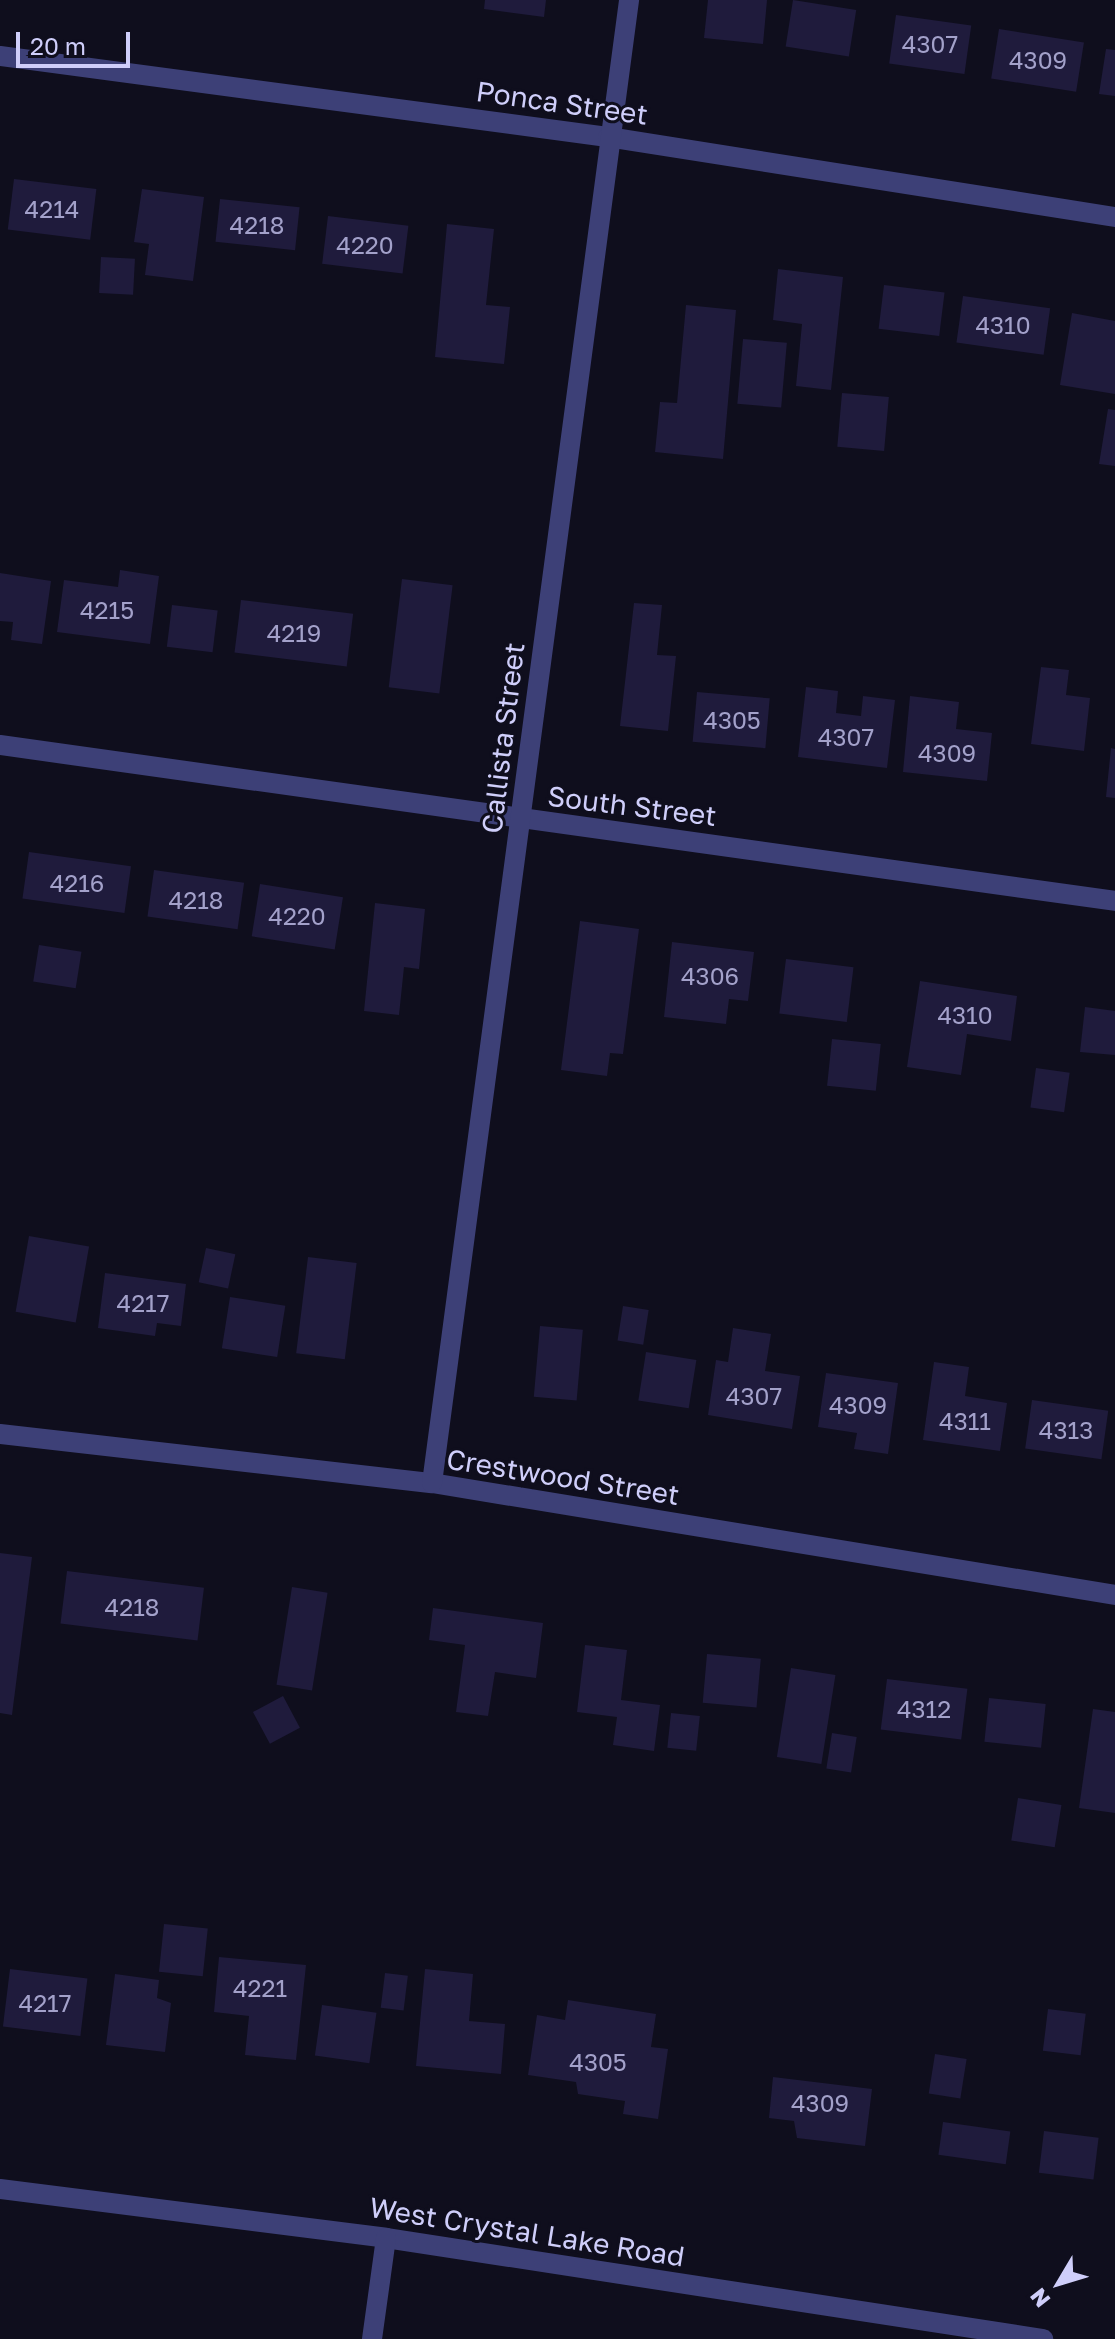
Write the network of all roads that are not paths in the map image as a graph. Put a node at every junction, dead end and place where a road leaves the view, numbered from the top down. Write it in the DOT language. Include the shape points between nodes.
graph roads {
  1 [pos="629,0"];
  2 [pos="0,56"];
  3 [pos="608,137"];
  4 [pos="1115,217"];
  5 [pos="0,745"];
  6 [pos="520,821"];
  7 [pos="1115,901"];
  8 [pos="0,1434"];
  9 [pos="432,1483"];
  10 [pos="1115,1595"];
  11 [pos="0,2189"];
  12 [pos="386,2238"];
  13 [pos="372,2339"];
  14 [pos="1043,2339"];
  1 -- 3 [label="street, Callista Street"];
  2 -- 3 [label="street, Ponca Street"];
  3 -- 4 [label="street, Ponca Street"];
  3 -- 6 [label="street, Callista Street"];
  5 -- 6 [label="street, South Street"];
  6 -- 7 [label="street, South Street"];
  6 -- 9 [label="street, Callista Street"];
  8 -- 9 [label="street, Crestwood Street"];
  9 -- 10 [label="street, Crestwood Street"];
  11 -- 12 [label="street, West Crystal Lake Road"];
  12 -- 13 [label="street"];
  12 -- 14 [label="street, West Crystal Lake Road"];
}
